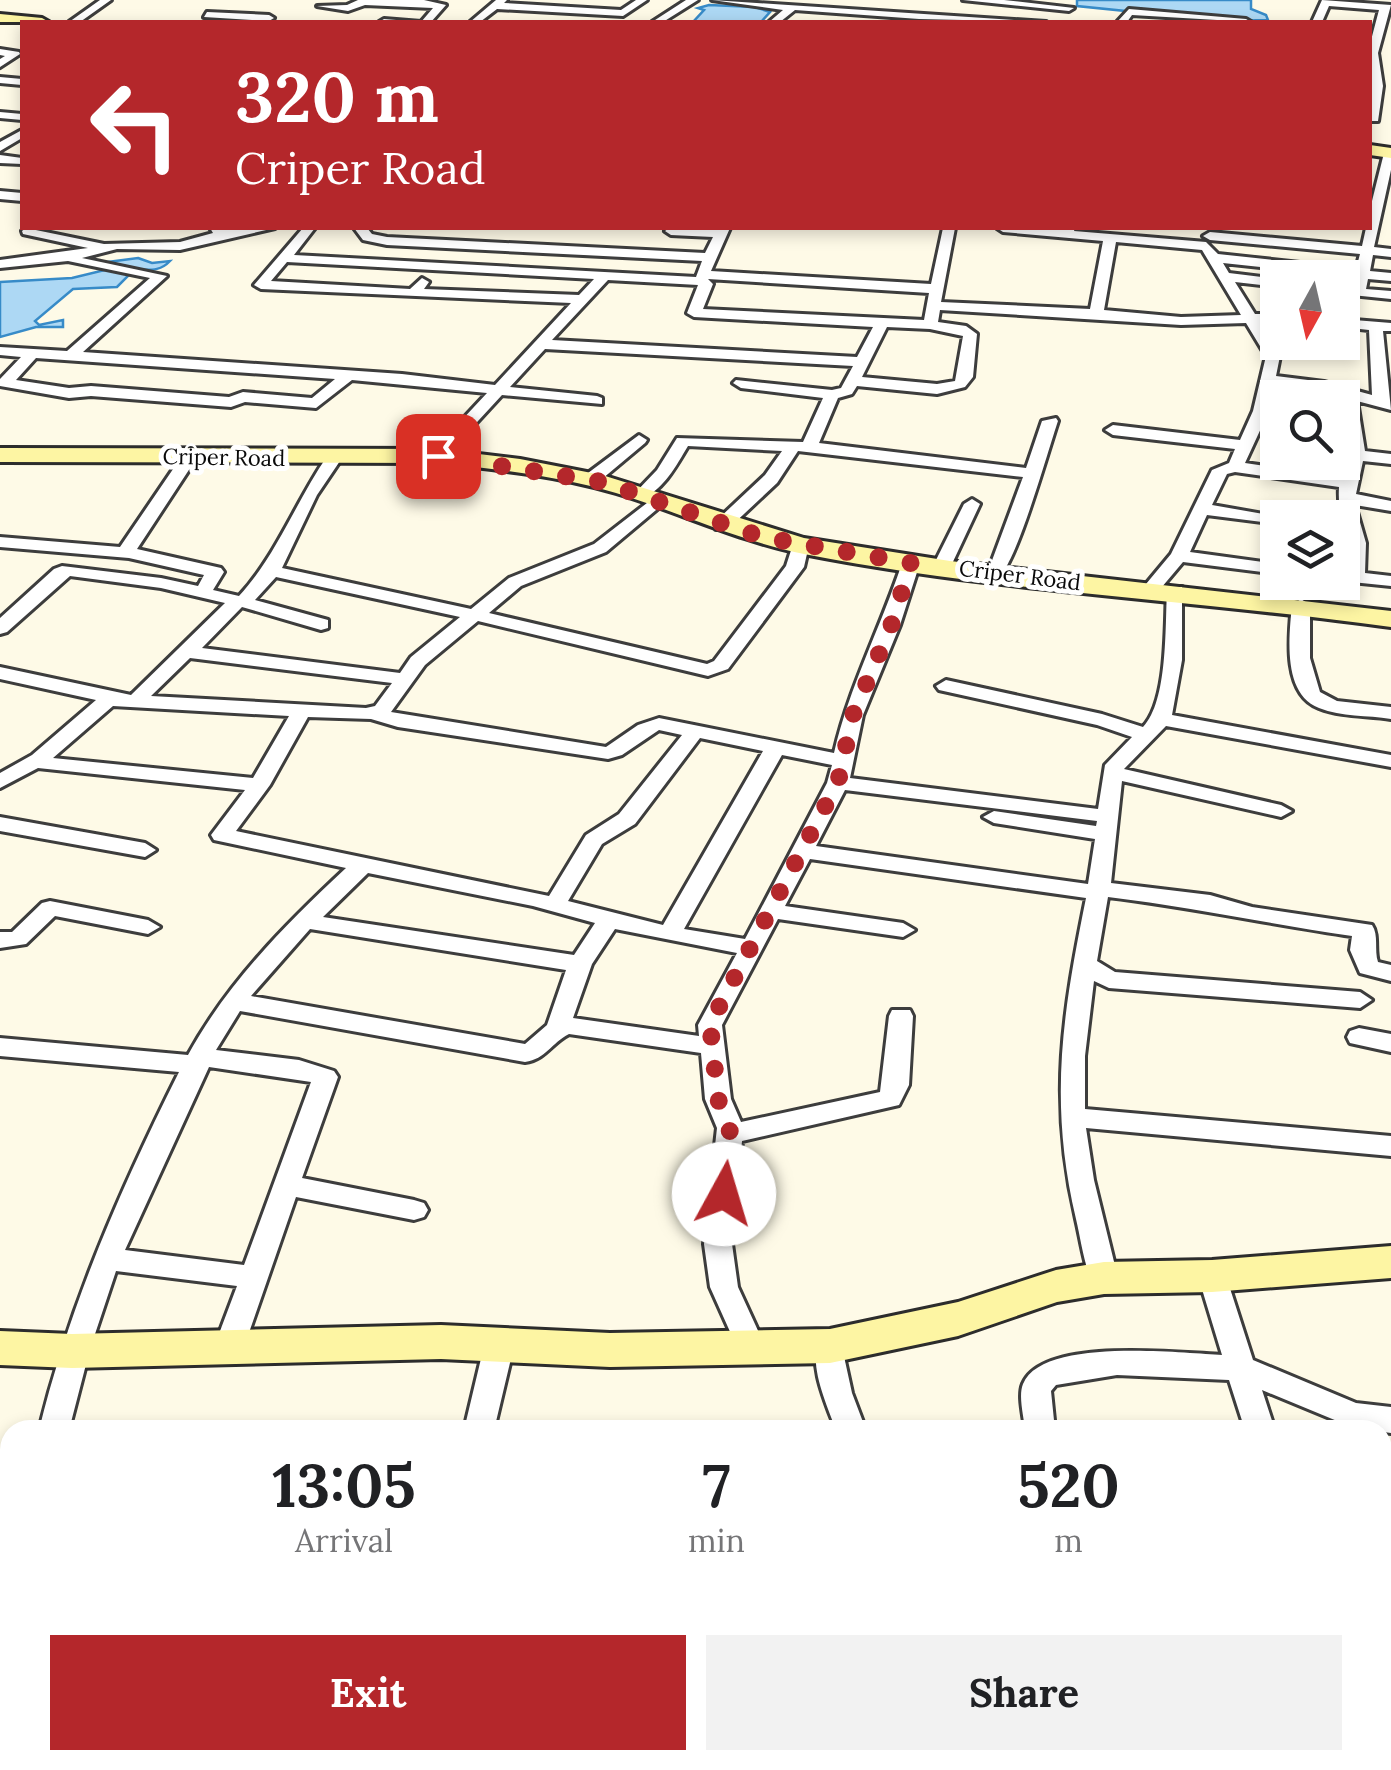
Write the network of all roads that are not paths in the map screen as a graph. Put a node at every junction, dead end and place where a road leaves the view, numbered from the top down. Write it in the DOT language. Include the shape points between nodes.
graph roads {
  1 [pos="106,0"];
  2 [pos="230,0"];
  3 [pos="642,0"];
  4 [pos="692,0"];
  5 [pos="717,0"];
  6 [pos="937,0"];
  7 [pos="968,0"];
  8 [pos="363,1"];
  9 [pos="415,2"];
  10 [pos="1326,2"];
  11 [pos="499,3"];
  12 [pos="1008,3"];
  13 [pos="1069,4"];
  14 [pos="571,5"];
  15 [pos="322,6"];
  16 [pos="554,8"];
  17 [pos="792,8"];
  18 [pos="1388,8"];
  19 [pos="623,13"];
  20 [pos="207,15"];
  21 [pos="351,15"];
  22 [pos="269,18"];
  23 [pos="919,18"];
  24 [pos="77,20"];
  25 [pos="199,20"];
  26 [pos="342,20"];
  27 [pos="428,20"];
  28 [pos="478,20"];
  29 [pos="580,20"];
  30 [pos="616,20"];
  31 [pos="660,20"];
  32 [pos="777,20"];
  33 [pos="970,20"];
  34 [pos="996,20"];
  35 [pos="1124,20"];
  36 [pos="1223,20"];
  37 [pos="1374,34"];
  38 [pos="1391,35"];
  39 [pos="1372,50"];
  40 [pos="0,52"];
  41 [pos="1391,54"];
  42 [pos="0,64"];
  43 [pos="1372,119"];
  44 [pos="1388,120"];
  45 [pos="0,133"];
  46 [pos="20,134"];
  47 [pos="0,146"];
  48 [pos="1390,152"];
  49 [pos="1387,173"];
  50 [pos="1376,210"];
  51 [pos="1391,226"];
  52 [pos="90,230"];
  53 [pos="213,230"];
  54 [pos="254,230"];
  55 [pos="307,230"];
  56 [pos="363,230"];
  57 [pos="949,230"];
  58 [pos="1372,230"];
  59 [pos="28,231"];
  60 [pos="671,231"];
  61 [pos="722,231"];
  62 [pos="1068,231"];
  63 [pos="229,233"];
  64 [pos="1110,238"];
  65 [pos="656,241"];
  66 [pos="1211,242"];
  67 [pos="82,243"];
  68 [pos="443,245"];
  69 [pos="104,248"];
  70 [pos="1367,250"];
  71 [pos="612,253"];
  72 [pos="1391,253"];
  73 [pos="710,257"];
  74 [pos="64,258"];
  75 [pos="283,258"];
  76 [pos="0,264"];
  77 [pos="434,266"];
  78 [pos="514,271"];
  79 [pos="1362,274"];
  80 [pos="604,276"];
  81 [pos="1360,277"];
  82 [pos="1391,277"];
  83 [pos="702,278"];
  84 [pos="1228,278"];
  85 [pos="1260,281"];
  86 [pos="938,288"];
  87 [pos="1360,292"];
  88 [pos="414,294"];
  89 [pos="501,296"];
  90 [pos="1391,296"];
  91 [pos="580,299"];
  92 [pos="936,306"];
  93 [pos="1096,313"];
  94 [pos="1250,316"];
  95 [pos="1260,317"];
  96 [pos="795,319"];
  97 [pos="882,324"];
  98 [pos="930,326"];
  99 [pos="1383,327"];
  100 [pos="684,333"];
  101 [pos="542,344"];
  102 [pos="0,351"];
  103 [pos="33,352"];
  104 [pos="72,354"];
  105 [pos="786,357"];
  106 [pos="864,362"];
  107 [pos="349,375"];
  108 [pos="1270,379"];
  109 [pos="1275,380"];
  110 [pos="853,381"];
  111 [pos="741,383"];
  112 [pos="776,388"];
  113 [pos="499,390"];
  114 [pos="832,395"];
  115 [pos="1360,399"];
  116 [pos="597,401"];
  117 [pos="1385,405"];
  118 [pos="1050,421"];
  119 [pos="1113,430"];
  120 [pos="639,440"];
  121 [pos="1245,445"];
  122 [pos="801,447"];
  123 [pos="0,455"];
  124 [pos="190,456"];
  125 [pos="438,456"];
  126 [pos="1360,456"];
  127 [pos="334,458"];
  128 [pos="1391,460"];
  129 [pos="1236,467"];
  130 [pos="1030,472"];
  131 [pos="590,480"];
  132 [pos="1350,480"];
  133 [pos="1347,491"];
  134 [pos="649,498"];
  135 [pos="1347,500"];
  136 [pos="972,504"];
  137 [pos="1391,506"];
  138 [pos="1204,509"];
  139 [pos="1260,517"];
  140 [pos="722,525"];
  141 [pos="0,542"];
  142 [pos="800,545"];
  143 [pos="127,553"];
  144 [pos="1179,556"];
  145 [pos="911,563"];
  146 [pos="942,566"];
  147 [pos="1260,567"];
  148 [pos="272,572"];
  149 [pos="996,574"];
  150 [pos="1360,578"];
  151 [pos="1391,582"];
  152 [pos="1150,590"];
  153 [pos="203,592"];
  154 [pos="1176,592"];
  155 [pos="240,602"];
  156 [pos="1301,606"];
  157 [pos="474,616"];
  158 [pos="1391,619"];
  159 [pos="320,624"];
  160 [pos="0,628"];
  161 [pos="187,652"];
  162 [pos="0,673"];
  163 [pos="403,679"];
  164 [pos="946,686"];
  165 [pos="127,700"];
  166 [pos="303,709"];
  167 [pos="1391,713"];
  168 [pos="375,714"];
  169 [pos="1318,724"];
  170 [pos="1155,727"];
  171 [pos="695,730"];
  172 [pos="776,748"];
  173 [pos="1391,761"];
  174 [pos="36,762"];
  175 [pos="841,772"];
  176 [pos="1112,773"];
  177 [pos="0,782"];
  178 [pos="259,785"];
  179 [pos="1282,811"];
  180 [pos="962,812"];
  181 [pos="0,824"];
  182 [pos="1105,825"];
  183 [pos="145,850"];
  184 [pos="803,851"];
  185 [pos="363,866"];
  186 [pos="1096,890"];
  187 [pos="554,904"];
  188 [pos="772,911"];
  189 [pos="610,920"];
  190 [pos="304,921"];
  191 [pos="148,927"];
  192 [pos="903,930"];
  193 [pos="669,934"];
  194 [pos="0,940"];
  195 [pos="752,948"];
  196 [pos="1082,962"];
  197 [pos="580,964"];
  198 [pos="1391,973"];
  199 [pos="1360,1000"];
  200 [pos="236,1002"];
  201 [pos="900,1016"];
  202 [pos="558,1027"];
  203 [pos="1359,1037"];
  204 [pos="1391,1043"];
  205 [pos="711,1046"];
  206 [pos="0,1047"];
  207 [pos="199,1061"];
  208 [pos="1072,1117"];
  209 [pos="730,1134"];
  210 [pos="1391,1146"];
  211 [pos="286,1185"];
  212 [pos="414,1210"];
  213 [pos="108,1260"];
  214 [pos="1391,1262"];
  215 [pos="255,1276"];
  216 [pos="1212,1276"];
  217 [pos="1104,1278"];
  218 [pos="499,1346"];
  219 [pos="750,1346"];
  220 [pos="830,1346"];
  221 [pos="229,1347"];
  222 [pos="0,1348"];
  223 [pos="72,1351"];
  224 [pos="1240,1368"];
  225 [pos="56,1420"];
  226 [pos="481,1420"];
  227 [pos="847,1420"];
  228 [pos="1039,1420"];
  229 [pos="1257,1420"];
  230 [pos="1391,1420"];
  1 -- 24 [label="street"];
  2 -- 20 [label="street"];
  3 -- 19 [label="street"];
  4 -- 31 [label="street"];
  5 -- 17 [label="street"];
  6 -- 23 [label="street"];
  7 -- 12 [label="street"];
  8 -- 9 [label="street"];
  8 -- 15 [label="street" via="348,8"];
  9 -- 27 [label="street" via="441,5"];
  10 -- 18 [label="street"];
  11 -- 16 [label="street"];
  11 -- 28 [label="street"];
  12 -- 13 [label="street"];
  12 -- 34 [label="street"];
  14 -- 16 [label="street"];
  14 -- 19 [label="street"];
  16 -- 29 [label="street" via="547,16"];
  17 -- 23 [label="street"];
  17 -- 32 [label="street"];
  18 -- 37 [label="street"];
  19 -- 30 [label="street"];
  20 -- 22 [label="street"];
  20 -- 25 [label="street"];
  21 -- 26 [label="street"];
  23 -- 33 [label="street"];
  35 -- 36 [label="street" via="1130,12"];
  37 -- 38 [label="street"];
  37 -- 39 [label="street"];
  39 -- 41 [label="street"];
  39 -- 43 [label="street" via="1378,86"];
  40 -- 42 [label="street" via="15,54"];
  43 -- 44 [label="street"];
  45 -- 46 [label="street"];
  46 -- 47 [label="street"];
  48 -- 49 [label="street"];
  49 -- 50 [label="street"];
  50 -- 51 [label="street"];
  52 -- 67 [label="street" via="102,232"];
  53 -- 63 [label="street"];
  54 -- 63 [label="street"];
  55 -- 75 [label="street"];
  56 -- 68 [label="street" via="374,239"];
  57 -- 86 [label="street"];
  58 -- 70 [label="street"];
  59 -- 67 [label="street"];
  60 -- 61 [label="street"];
  61 -- 73 [label="street"];
  62 -- 64 [label="street"];
  63 -- 69 [label="street" via="180,246"];
  64 -- 66 [label="street"];
  64 -- 93 [label="street"];
  65 -- 71 [label="street" via="617,241"];
  66 -- 70 [label="street"];
  66 -- 79 [label="street"];
  66 -- 84 [label="street"];
  67 -- 69 [label="street"];
  68 -- 71 [label="street"];
  68 -- 77 [label="street"];
  69 -- 74 [label="street"];
  70 -- 72 [label="street"];
  70 -- 79 [label="street"];
  71 -- 73 [label="street"];
  73 -- 83 [label="street"];
  74 -- 76 [label="street"];
  74 -- 104 [label="street" via="160,276"];
  75 -- 77 [label="street"];
  75 -- 88 [label="street" via="260,285"];
  77 -- 78 [label="street"];
  77 -- 88 [label="street"];
  78 -- 80 [label="street"];
  78 -- 89 [label="street"];
  79 -- 81 [label="street"];
  79 -- 82 [label="street"];
  80 -- 83 [label="street"];
  80 -- 91 [label="street"];
  83 -- 86 [label="street"];
  83 -- 100 [label="street" via="706,284"];
  84 -- 85 [label="street"];
  84 -- 94 [label="street"];
  86 -- 92 [label="street"];
  87 -- 90 [label="street"];
  88 -- 89 [label="street"];
  89 -- 91 [label="street"];
  91 -- 101 [label="street"];
  92 -- 93 [label="street"];
  92 -- 98 [label="street"];
  93 -- 94 [label="street" via="1181,321"];
  94 -- 95 [label="street"];
  94 -- 108 [label="street" via="1273,356"];
  96 -- 97 [label="street"];
  96 -- 100 [label="street"];
  96 -- 105 [label="street"];
  97 -- 98 [label="street"];
  97 -- 106 [label="street"];
  98 -- 110 [label="street" via="970,334 960,384 936,389"];
  99 -- 117 [label="street"];
  100 -- 101 [label="street"];
  100 -- 105 [label="street"];
  101 -- 113 [label="street"];
  102 -- 103 [label="street"];
  103 -- 104 [label="street"];
  103 -- 107 [label="street" via="4,383 69,393 312,403"];
  104 -- 107 [label="street"];
  105 -- 106 [label="street"];
  105 -- 112 [label="street"];
  106 -- 110 [label="street"];
  107 -- 113 [label="street"];
  108 -- 109 [label="street"];
  108 -- 121 [label="street"];
  110 -- 114 [label="street" via="846,393"];
  111 -- 112 [label="street"];
  112 -- 114 [label="street"];
  113 -- 116 [label="street"];
  113 -- 125 [label="street"];
  114 -- 122 [label="street"];
  115 -- 117 [label="street"];
  118 -- 130 [label="street"];
  119 -- 121 [label="street"];
  120 -- 131 [label="street"];
  121 -- 129 [label="street"];
  122 -- 130 [label="street"];
  122 -- 134 [label="street" via="683,441"];
  122 -- 140 [label="street"];
  123 -- 124 [label="main road, Criper Road"];
  124 -- 127 [label="main road, Criper Road"];
  124 -- 143 [label="street"];
  125 -- 127 [label="main road, Criper Road"];
  125 -- 131 [label="main road, Criper Road"];
  126 -- 128 [label="street"];
  127 -- 148 [label="street"];
  129 -- 133 [label="street"];
  129 -- 138 [label="street" via="1220,470"];
  130 -- 149 [label="street"];
  131 -- 134 [label="main road, Criper Road"];
  132 -- 133 [label="street"];
  133 -- 135 [label="street"];
  133 -- 137 [label="street"];
  134 -- 140 [label="main road, Criper Road"];
  134 -- 157 [label="street" via="600,548 515,582"];
  136 -- 146 [label="street"];
  138 -- 139 [label="street"];
  138 -- 144 [label="street"];
  140 -- 142 [label="main road, Criper Road"];
  141 -- 143 [label="street"];
  142 -- 145 [label="main road, Criper Road"];
  142 -- 157 [label="street" via="795,567 716,669"];
  143 -- 153 [label="street" via="215,572"];
  144 -- 147 [label="street"];
  144 -- 152 [label="street"];
  145 -- 146 [label="main road, Criper Road"];
  145 -- 175 [label="street" via="853,715"];
  146 -- 149 [label="main road, Criper Road"];
  148 -- 155 [label="street"];
  148 -- 157 [label="street"];
  149 -- 152 [label="main road, Criper Road"];
  150 -- 151 [label="street"];
  152 -- 154 [label="main road, Criper Road"];
  153 -- 155 [label="street"];
  153 -- 160 [label="street" via="65,570"];
  154 -- 156 [label="main road, Criper Road"];
  154 -- 170 [label="street"];
  155 -- 159 [label="street"];
  155 -- 161 [label="street"];
  156 -- 158 [label="main road, Criper Road"];
  156 -- 169 [label="street" via="1300,659"];
  157 -- 163 [label="street"];
  161 -- 163 [label="street"];
  161 -- 165 [label="street"];
  162 -- 165 [label="street"];
  163 -- 168 [label="street" via="388,707"];
  164 -- 170 [label="street"];
  165 -- 166 [label="street"];
  165 -- 174 [label="street" via="97,706"];
  166 -- 168 [label="street"];
  166 -- 178 [label="street"];
  167 -- 169 [label="street"];
  168 -- 171 [label="street" via="608,754 651,725"];
  169 -- 170 [label="street"];
  169 -- 173 [label="street"];
  170 -- 176 [label="street"];
  171 -- 172 [label="street"];
  171 -- 187 [label="street" via="627,819 594,840"];
  172 -- 175 [label="street"];
  172 -- 193 [label="street"];
  174 -- 177 [label="street"];
  174 -- 178 [label="street"];
  175 -- 182 [label="street"];
  175 -- 184 [label="street"];
  176 -- 179 [label="street"];
  176 -- 182 [label="street"];
  178 -- 185 [label="street" via="224,837"];
  180 -- 182 [label="street"];
  181 -- 183 [label="street"];
  182 -- 186 [label="street"];
  184 -- 186 [label="street"];
  184 -- 188 [label="street"];
  185 -- 187 [label="street"];
  185 -- 190 [label="street"];
  186 -- 196 [label="street"];
  186 -- 198 [label="street" via="1364,930 1368,967"];
  187 -- 189 [label="street"];
  188 -- 192 [label="street"];
  188 -- 195 [label="street"];
  189 -- 193 [label="street"];
  189 -- 197 [label="street"];
  190 -- 197 [label="street"];
  190 -- 200 [label="street"];
  191 -- 194 [label="street" via="50,908 18,939"];
  193 -- 195 [label="street"];
  195 -- 205 [label="street" via="710,1024"];
  196 -- 199 [label="street" via="1109,980"];
  196 -- 208 [label="street"];
  197 -- 202 [label="street"];
  200 -- 202 [label="street" via="525,1053"];
  200 -- 207 [label="street"];
  201 -- 209 [label="street" via="890,1099"];
  202 -- 205 [label="street"];
  203 -- 204 [label="street"];
  205 -- 209 [label="street"];
  206 -- 207 [label="street"];
  207 -- 211 [label="street" via="325,1076"];
  207 -- 213 [label="street"];
  208 -- 210 [label="street"];
  208 -- 217 [label="street"];
  209 -- 219 [label="street" via="718,1244 724,1287"];
  211 -- 212 [label="street"];
  211 -- 215 [label="street"];
  213 -- 215 [label="street"];
  213 -- 223 [label="street"];
  214 -- 216 [label="main road"];
  215 -- 221 [label="street"];
  216 -- 217 [label="main road"];
  216 -- 224 [label="street"];
  217 -- 220 [label="main road"];
  218 -- 219 [label="main road"];
  218 -- 221 [label="main road"];
  218 -- 226 [label="street"];
  219 -- 220 [label="main road"];
  220 -- 227 [label="street"];
  221 -- 223 [label="main road"];
  222 -- 223 [label="main road"];
  223 -- 225 [label="street"];
  224 -- 228 [label="street" via="1077,1367 1046,1376 1036,1388"];
  224 -- 229 [label="street"];
  224 -- 230 [label="street" via="1354,1415"];
}
